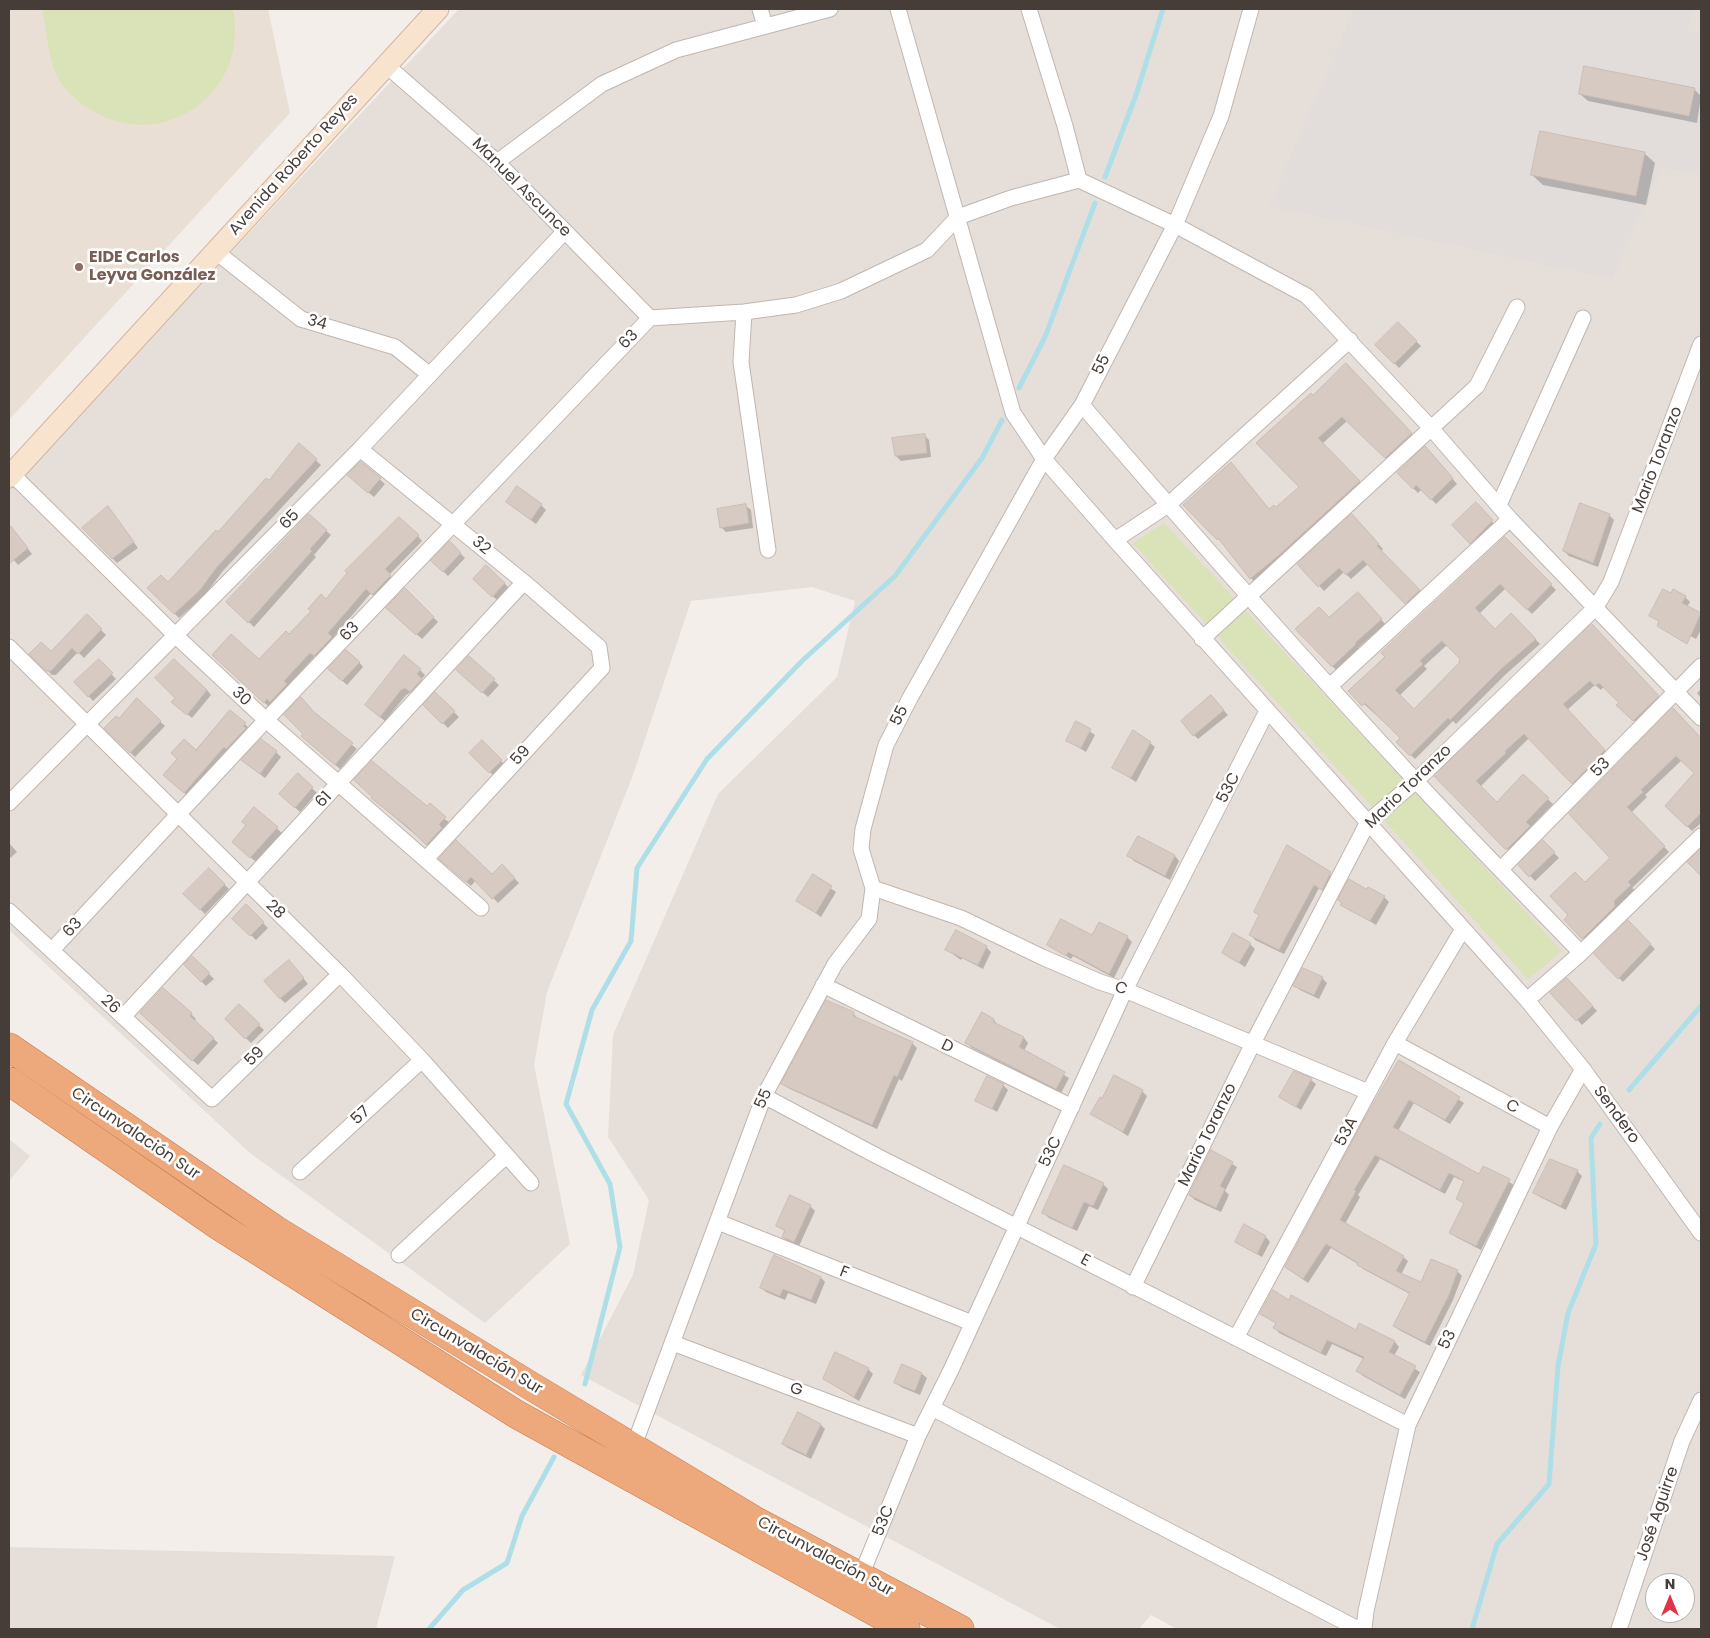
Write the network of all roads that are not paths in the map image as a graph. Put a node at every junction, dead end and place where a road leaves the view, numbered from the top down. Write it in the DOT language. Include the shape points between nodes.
graph roads {
  1 [pos="438,9"];
  2 [pos="760,9"];
  3 [pos="830,9"];
  4 [pos="898,9"];
  5 [pos="1029,9"];
  6 [pos="1251,9"];
  7 [pos="765,26"];
  8 [pos="386,64"];
  9 [pos="497,162"];
  10 [pos="1079,180"];
  11 [pos="958,217"];
  12 [pos="1175,224"];
  13 [pos="564,231"];
  14 [pos="215,252"];
  15 [pos="1517,308"];
  16 [pos="744,312"];
  17 [pos="650,318"];
  18 [pos="1583,318"];
  19 [pos="1350,340"];
  20 [pos="1701,344"];
  21 [pos="430,374"];
  22 [pos="1082,404"];
  23 [pos="1431,428"];
  24 [pos="360,449"];
  25 [pos="1044,459"];
  26 [pos="10,475"];
  27 [pos="1499,505"];
  28 [pos="1168,506"];
  29 [pos="1510,519"];
  30 [pos="453,523"];
  31 [pos="1115,540"];
  32 [pos="768,550"];
  33 [pos="524,582"];
  34 [pos="1250,596"];
  35 [pos="1596,607"];
  36 [pos="175,635"];
  37 [pos="1202,639"];
  38 [pos="9,647"];
  39 [pos="600,647"];
  40 [pos="1701,666"];
  41 [pos="1330,686"];
  42 [pos="1677,692"];
  43 [pos="1267,711"];
  44 [pos="1701,718"];
  45 [pos="266,720"];
  46 [pos="88,722"];
  47 [pos="1416,781"];
  48 [pos="340,783"];
  49 [pos="9,802"];
  50 [pos="180,815"];
  51 [pos="1368,822"];
  52 [pos="1701,836"];
  53 [pos="426,859"];
  54 [pos="1501,869"];
  55 [pos="248,883"];
  56 [pos="873,888"];
  57 [pos="481,908"];
  58 [pos="9,911"];
  59 [pos="1464,929"];
  60 [pos="52,950"];
  61 [pos="1581,953"];
  62 [pos="340,974"];
  63 [pos="823,986"];
  64 [pos="1125,990"];
  65 [pos="1527,1000"];
  66 [pos="123,1017"];
  67 [pos="1253,1043"];
  68 [pos="1395,1043"];
  69 [pos="9,1047"];
  70 [pos="422,1060"];
  71 [pos="1583,1069"];
  72 [pos="9,1081"];
  73 [pos="1368,1092"];
  74 [pos="764,1096"];
  75 [pos="212,1099"];
  76 [pos="1072,1107"];
  77 [pos="1550,1127"];
  78 [pos="506,1156"];
  79 [pos="300,1172"];
  80 [pos="531,1183"];
  81 [pos="718,1222"];
  82 [pos="1017,1225"];
  83 [pos="1701,1234"];
  84 [pos="399,1255"];
  85 [pos="1134,1287"];
  86 [pos="972,1323"];
  87 [pos="1236,1338"];
  88 [pos="673,1344"];
  89 [pos="1701,1400"];
  90 [pos="932,1408"];
  91 [pos="1408,1425"];
  92 [pos="918,1436"];
  93 [pos="633,1448"];
  94 [pos="856,1588"];
  95 [pos="906,1629"];
  96 [pos="960,1629"];
  97 [pos="1358,1629"];
  98 [pos="1364,1629"];
  99 [pos="1619,1629"];
  1 -- 8 [label="main road, Avenida Roberto Reyes"];
  2 -- 7 [label="street"];
  3 -- 7 [label="street"];
  4 -- 11 [label="street, Sendero"];
  5 -- 10 [label="street"];
  6 -- 12 [label="street, 55" via="1221,116"];
  7 -- 9 [label="street" via="676,50 602,84"];
  8 -- 9 [label="street, Manuel Ascunce"];
  8 -- 14 [label="main road, Avenida Roberto Reyes"];
  9 -- 13 [label="street, Manuel Ascunce"];
  10 -- 11 [label="street" via="1011,198"];
  10 -- 12 [label="street"];
  11 -- 16 [label="street" via="927,250 841,291 796,305"];
  11 -- 25 [label="street, Sendero" via="1013,413"];
  12 -- 19 [label="street" via="1307,296"];
  12 -- 22 [label="street, 55"];
  13 -- 17 [label="street, Manuel Ascunce"];
  13 -- 21 [label="street, 65"];
  14 -- 21 [label="street, 34" via="302,319 395,347"];
  14 -- 26 [label="main road, Avenida Roberto Reyes"];
  15 -- 23 [label="street" via="1477,386"];
  16 -- 17 [label="street"];
  16 -- 32 [label="street" via="741,362"];
  17 -- 30 [label="street, 63"];
  18 -- 27 [label="street"];
  19 -- 23 [label="street"];
  19 -- 28 [label="street"];
  20 -- 35 [label="street, Mario Toranzo" via="1614,574"];
  21 -- 24 [label="street, 65"];
  22 -- 25 [label="street, 55"];
  22 -- 28 [label="street"];
  23 -- 27 [label="street"];
  23 -- 34 [label="street"];
  24 -- 30 [label="street, 32"];
  24 -- 36 [label="street, 65"];
  25 -- 31 [label="street, Sendero"];
  25 -- 56 [label="street, 55" via="886,745 863,829 862,849"];
  26 -- 36 [label="street, 30"];
  27 -- 29 [label="street"];
  28 -- 31 [label="street"];
  28 -- 34 [label="street"];
  29 -- 35 [label="street"];
  29 -- 41 [label="street"];
  30 -- 33 [label="street, 32"];
  30 -- 45 [label="street, 63"];
  31 -- 37 [label="street, Sendero"];
  33 -- 39 [label="street, 32"];
  33 -- 48 [label="street, 61"];
  34 -- 37 [label="street"];
  34 -- 41 [label="street"];
  35 -- 42 [label="street"];
  35 -- 47 [label="street, Mario Toranzo"];
  36 -- 45 [label="street, 30"];
  36 -- 46 [label="street, 65"];
  37 -- 43 [label="street, Sendero"];
  38 -- 46 [label="street, 28"];
  39 -- 53 [label="street, 59" via="602,668"];
  40 -- 42 [label="street, 53"];
  41 -- 47 [label="street"];
  42 -- 44 [label="street"];
  42 -- 54 [label="street, 53"];
  43 -- 51 [label="street, Sendero"];
  43 -- 64 [label="street, 53C"];
  45 -- 48 [label="street, 30"];
  45 -- 50 [label="street, 63"];
  46 -- 49 [label="street, 65"];
  46 -- 50 [label="street, 28"];
  47 -- 51 [label="street, Mario Toranzo"];
  47 -- 54 [label="street"];
  48 -- 53 [label="street, 30"];
  48 -- 55 [label="street, 61"];
  50 -- 55 [label="street, 28"];
  50 -- 60 [label="street, 63"];
  51 -- 59 [label="street, Sendero"];
  51 -- 67 [label="street, Mario Toranzo"];
  52 -- 61 [label="street"];
  53 -- 57 [label="street, 30"];
  54 -- 61 [label="street"];
  55 -- 62 [label="street, 28"];
  55 -- 66 [label="street, 61"];
  56 -- 63 [label="street, 55" via="869,919 835,964"];
  56 -- 64 [label="street, C" via="961,918 1042,957"];
  58 -- 60 [label="street, 26"];
  59 -- 65 [label="street, Sendero"];
  59 -- 68 [label="street, 53A"];
  60 -- 66 [label="street, 26"];
  61 -- 65 [label="street"];
  62 -- 70 [label="street, 28"];
  62 -- 75 [label="street, 59"];
  63 -- 74 [label="street, 55"];
  63 -- 76 [label="street, D"];
  64 -- 67 [label="street, C"];
  64 -- 76 [label="street, 53C"];
  65 -- 71 [label="street, Sendero"];
  66 -- 75 [label="street, 26"];
  67 -- 73 [label="street, C"];
  67 -- 85 [label="street, Mario Toranzo"];
  68 -- 73 [label="street, 53A"];
  68 -- 77 [label="street, C"];
  69 -- 93 [label="highway, Circunvalación Sur" via="276,1230"];
  70 -- 78 [label="street, 28"];
  70 -- 79 [label="street, 57"];
  71 -- 77 [label="street, 53"];
  71 -- 83 [label="street, Sendero"];
  72 -- 94 [label="highway, Circunvalación Sur" via="219,1226 516,1414"];
  73 -- 87 [label="street, 53A"];
  74 -- 81 [label="street, 55"];
  74 -- 82 [label="street, E"];
  76 -- 82 [label="street, 53C"];
  77 -- 91 [label="street, 53"];
  78 -- 80 [label="street, 28"];
  78 -- 84 [label="street"];
  81 -- 86 [label="street, F"];
  81 -- 88 [label="street, 55"];
  82 -- 85 [label="street, E"];
  82 -- 86 [label="street, 53C"];
  85 -- 87 [label="street, E"];
  86 -- 90 [label="street, 53C"];
  87 -- 91 [label="street, E"];
  88 -- 92 [label="street, G"];
  88 -- 93 [label="street, 55"];
  89 -- 99 [label="street, José Aguirre" via="1682,1440"];
  90 -- 92 [label="street, 53C"];
  90 -- 97 [label="street"];
  91 -- 98 [label="street, 53"];
  92 -- 94 [label="street, 53C"];
  93 -- 94 [label="highway, Circunvalación Sur" via="754,1520"];
  94 -- 95 [label="highway, Circunvalación Sur"];
  94 -- 96 [label="highway, Circunvalación Sur"];
}
